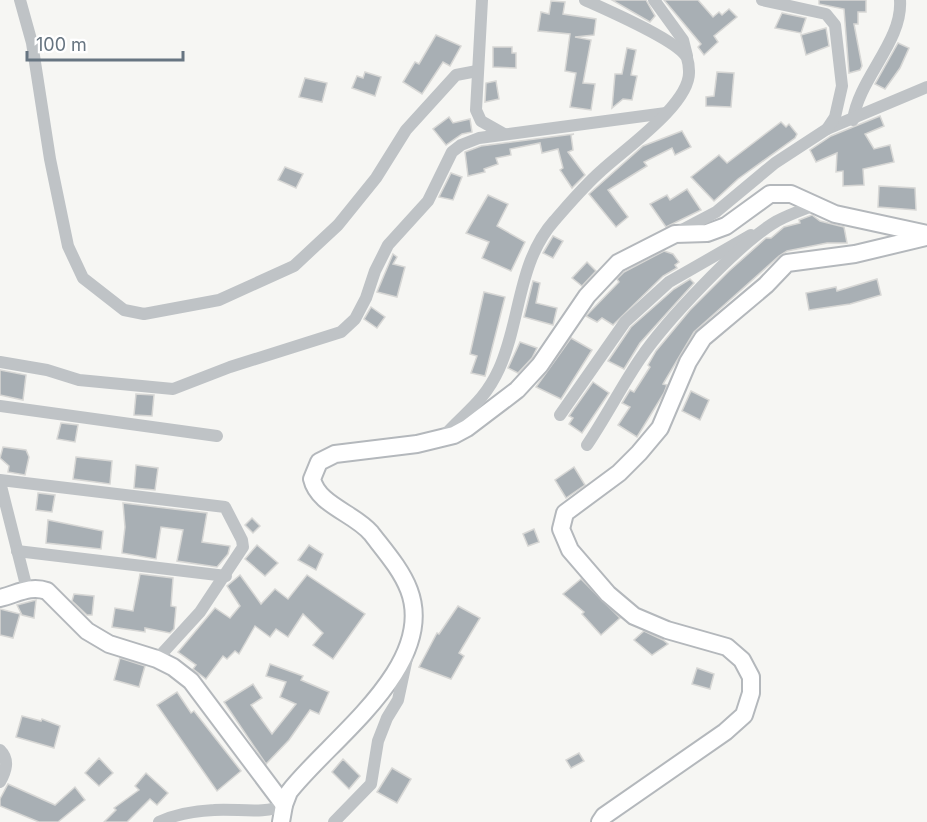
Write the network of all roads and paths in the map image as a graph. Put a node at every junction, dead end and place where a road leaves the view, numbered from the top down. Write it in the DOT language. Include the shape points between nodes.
graph roads {
  1 [pos="20,0"];
  2 [pos="482,0"];
  3 [pos="585,0"];
  4 [pos="654,0"];
  5 [pos="762,0"];
  6 [pos="900,0"];
  7 [pos="687,57"];
  8 [pos="477,71"];
  9 [pos="927,87"];
  10 [pos="666,112"];
  11 [pos="853,120"];
  12 [pos="827,129"];
  13 [pos="505,135"];
  14 [pos="815,205"];
  15 [pos="769,227"];
  16 [pos="675,234"];
  17 [pos="927,235"];
  18 [pos="0,362"];
  19 [pos="0,406"];
  20 [pos="560,415"];
  21 [pos="217,436"];
  22 [pos="441,439"];
  23 [pos="587,445"];
  24 [pos="0,481"];
  25 [pos="17,551"];
  26 [pos="226,576"];
  27 [pos="27,589"];
  28 [pos="0,598"];
  29 [pos="413,630"];
  30 [pos="157,659"];
  31 [pos="0,750"];
  32 [pos="0,782"];
  33 [pos="284,805"];
  34 [pos="159,822"];
  35 [pos="281,822"];
  36 [pos="334,822"];
  37 [pos="600,822"];
  1 -- 8 [label="street" via="32,43 68,246 83,278 124,310 144,314 219,300 294,266 338,225 376,178 406,130 456,75"];
  2 -- 8 [label="street"];
  3 -- 7 [label="street" via="673,43"];
  4 -- 7 [label="street" via="683,40"];
  5 -- 12 [label="street" via="826,14 835,26 842,86 835,117"];
  6 -- 11 [label="street" via="893,33 863,86"];
  7 -- 10 [label="street" via="690,74"];
  8 -- 13 [label="street" via="476,110 481,121"];
  9 -- 11 [label="street"];
  10 -- 13 [label="street"];
  10 -- 22 [label="street" via="600,171 552,223 539,242 523,282 500,367 475,407"];
  11 -- 12 [label="street"];
  12 -- 16 [label="street" via="775,163 716,212"];
  13 -- 18 [label="street" via="479,138 452,152 428,201 388,245 355,319 341,332 173,389 79,380"];
  14 -- 15 [label="street"];
  14 -- 16 [label="main road" via="791,194 770,194 715,231"];
  14 -- 17 [label="main road" via="862,221"];
  15 -- 20 [label="street" via="669,282 625,322"];
  15 -- 23 [label="street" via="668,324 641,358"];
  16 -- 22 [label="main road" via="618,263 587,296 540,365 517,390 467,428"];
  17 -- 37 [label="main road" via="855,254 788,263 703,338 688,362 660,428 639,453 565,513 561,529 570,550 608,594 634,616 728,646 751,677 744,716"];
  19 -- 21 [label="street"];
  22 -- 29 [label="main road" via="387,450 335,454 320,462 312,479 321,496 358,520 396,567 409,590"];
  24 -- 25 [label="street"];
  24 -- 26 [label="street" via="225,507 243,547"];
  25 -- 26 [label="street"];
  25 -- 27 [label="street"];
  26 -- 30 [label="street" via="200,612"];
  27 -- 28 [label="main road"];
  27 -- 30 [label="main road" via="47,591 87,631 109,644"];
  29 -- 33 [label="main road" via="395,672 371,707 299,779"];
  29 -- 36 [label="street" via="398,700 378,741 371,784"];
  30 -- 33 [label="main road" via="191,681"];
  31 -- 32 [label="street" via="7,764"];
  33 -- 34 [label="street" via="274,810 177,814"];
  33 -- 35 [label="main road"];
}
